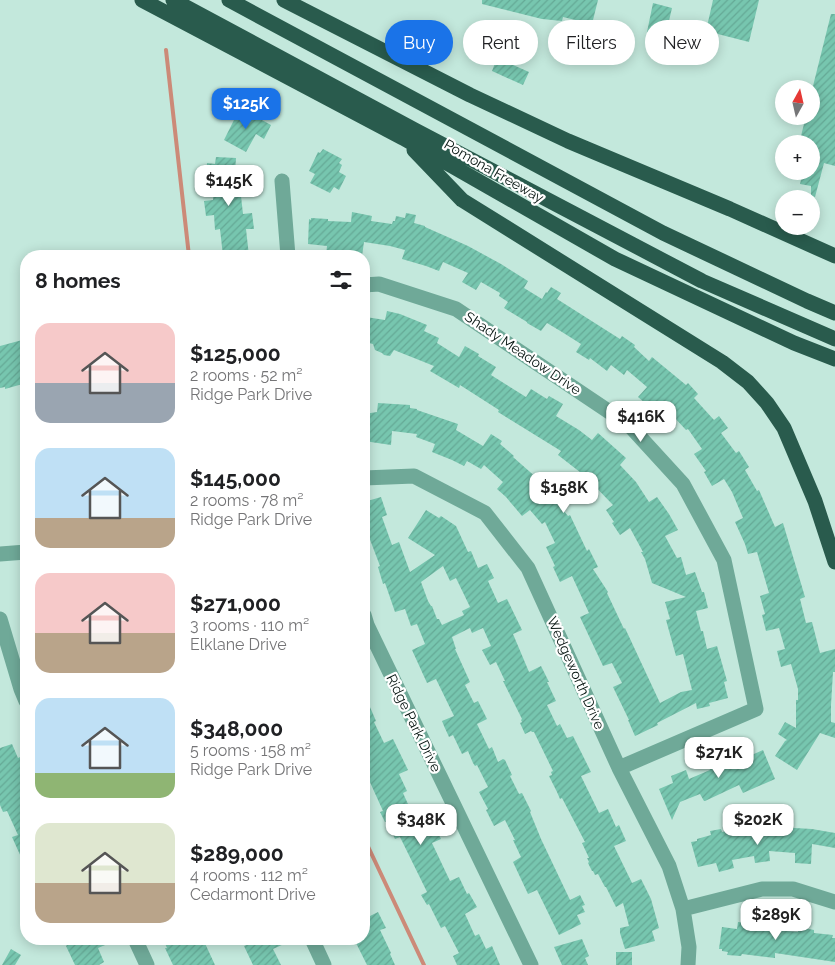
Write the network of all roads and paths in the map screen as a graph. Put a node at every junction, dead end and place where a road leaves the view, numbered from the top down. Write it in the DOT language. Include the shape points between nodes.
graph roads {
  1 [pos="142,0"];
  2 [pos="173,0"];
  3 [pos="193,0"];
  4 [pos="229,0"];
  5 [pos="284,0"];
  6 [pos="403,138"];
  7 [pos="282,181"];
  8 [pos="288,250"];
  9 [pos="835,256"];
  10 [pos="370,285"];
  11 [pos="835,313"];
  12 [pos="835,330"];
  13 [pos="835,339"];
  14 [pos="835,359"];
  15 [pos="370,478"];
  16 [pos="20,552"];
  17 [pos="0,554"];
  18 [pos="835,562"];
  19 [pos="0,620"];
  20 [pos="370,631"];
  21 [pos="20,686"];
  22 [pos="619,768"];
  23 [pos="835,902"];
  24 [pos="683,909"];
  25 [pos="137,945"];
  26 [pos="315,945"];
  27 [pos="146,965"];
  28 [pos="324,965"];
  29 [pos="531,965"];
  30 [pos="688,965"];
  1 -- 6 [label="highway, Pomona Freeway"];
  2 -- 13 [label="highway" via="702,281"];
  3 -- 12 [label="highway" via="471,150 711,274"];
  4 -- 11 [label="highway, Pomona Freeway" via="663,233"];
  5 -- 9 [label="highway" via="559,137"];
  6 -- 14 [label="highway, Pomona Freeway" via="615,259"];
  6 -- 18 [label="highway" via="462,200 722,362 748,382 784,428 815,501"];
  7 -- 8 [label="street"];
  10 -- 22 [label="street, Shady Meadow Drive" via="379,284 456,309 629,424 683,484 724,560 756,710"];
  15 -- 22 [label="street, Wedgeworth Drive" via="414,476 485,513 528,568"];
  16 -- 17 [label="street"];
  19 -- 21 [label="street"];
  20 -- 29 [label="street, Ridge Park Drive"];
  22 -- 24 [label="street, Wedgeworth Drive" via="669,866"];
  23 -- 24 [label="street" via="793,889 762,889"];
  24 -- 30 [label="street, Wedgeworth Drive" via="689,947"];
  25 -- 27 [label="street"];
  26 -- 28 [label="street"];
}
